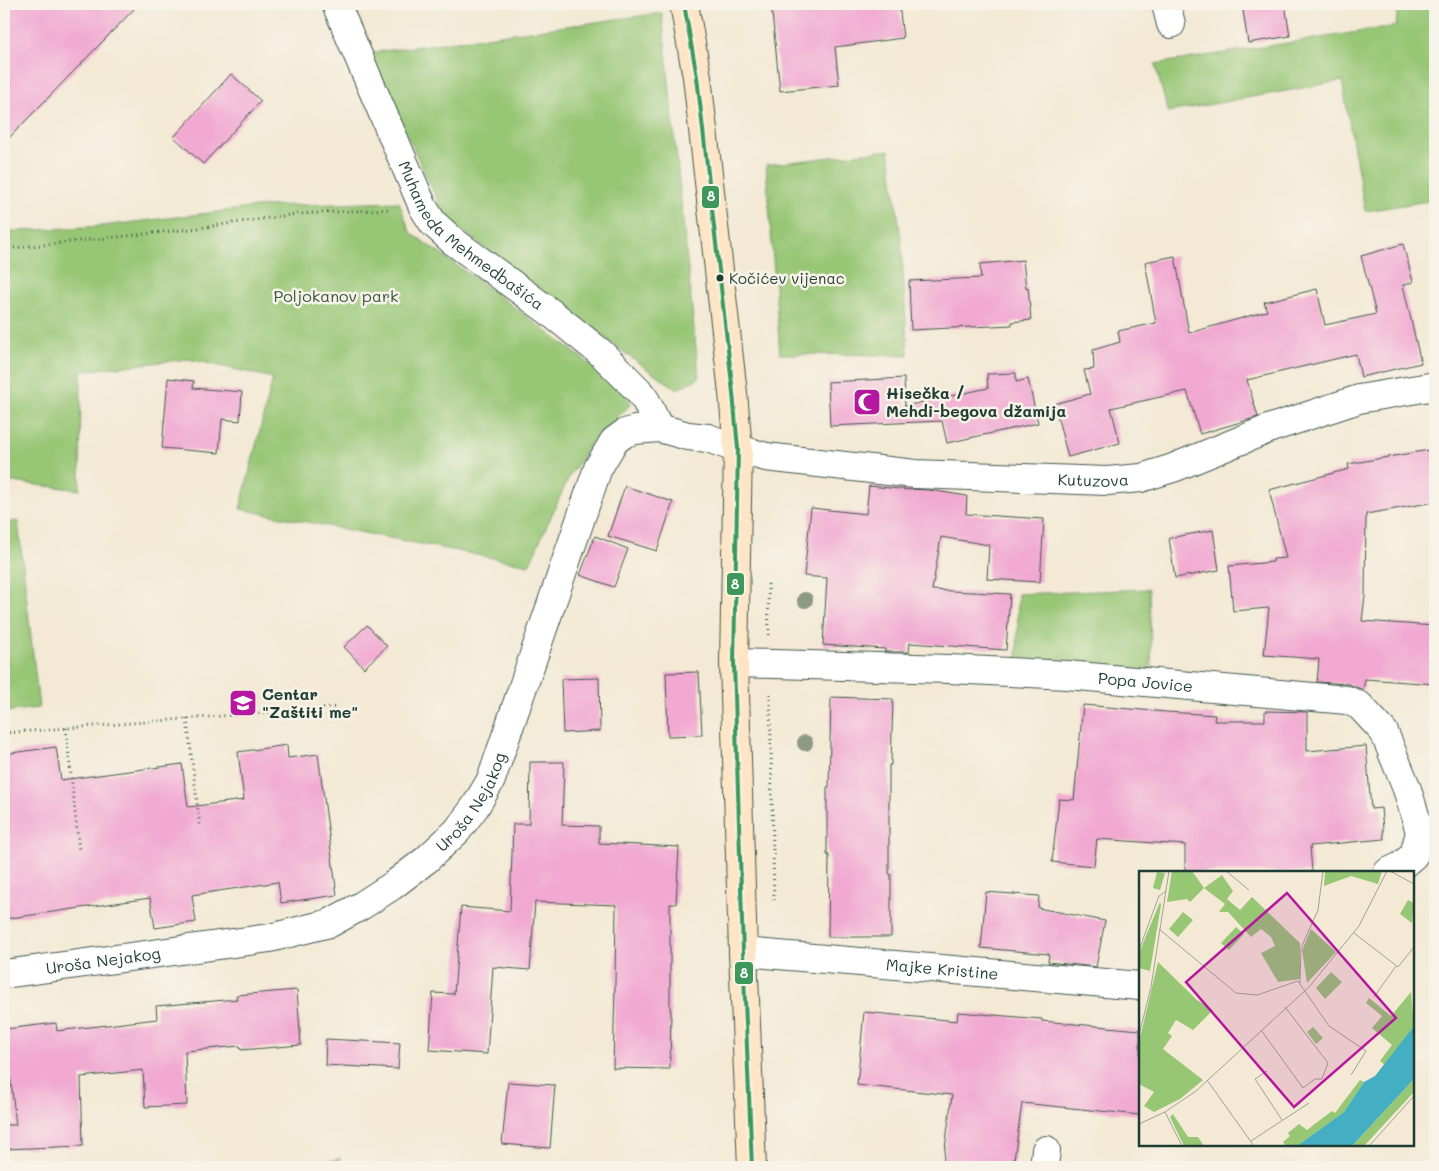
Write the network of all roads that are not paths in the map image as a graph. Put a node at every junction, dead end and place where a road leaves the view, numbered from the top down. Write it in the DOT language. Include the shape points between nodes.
graph roads {
  1 [pos="336,4"];
  2 [pos="684,4"];
  3 [pos="1435,386"];
  4 [pos="659,428"];
  5 [pos="738,449"];
  6 [pos="734,663"];
  7 [pos="1390,871"];
  8 [pos="743,952"];
  9 [pos="4,974"];
  10 [pos="1139,986"];
  11 [pos="752,1167"];
  1 -- 4 [label="street, Muhameda Mehmedbašića" via="422,207 434,223 453,241 601,353 638,390"];
  2 -- 5 [label="main road" via="697,77"];
  3 -- 5 [label="street, Kutuzova" via="1360,399 1271,428 1141,478 1060,480 915,474 766,457"];
  4 -- 5 [label="street, Uroša Nejakog" via="708,438"];
  4 -- 9 [label="street, Uroša Nejakog" via="625,433 614,441 598,468 491,780 457,831 426,860 392,886 330,923 270,938"];
  5 -- 6 [label="main road"];
  6 -- 7 [label="street, Popa Jovice" via="1057,675 1347,700 1360,706 1384,732 1420,832 1414,856"];
  6 -- 8 [label="main road"];
  8 -- 10 [label="street, Majke Kristine"];
  8 -- 11 [label="main road"];
}
